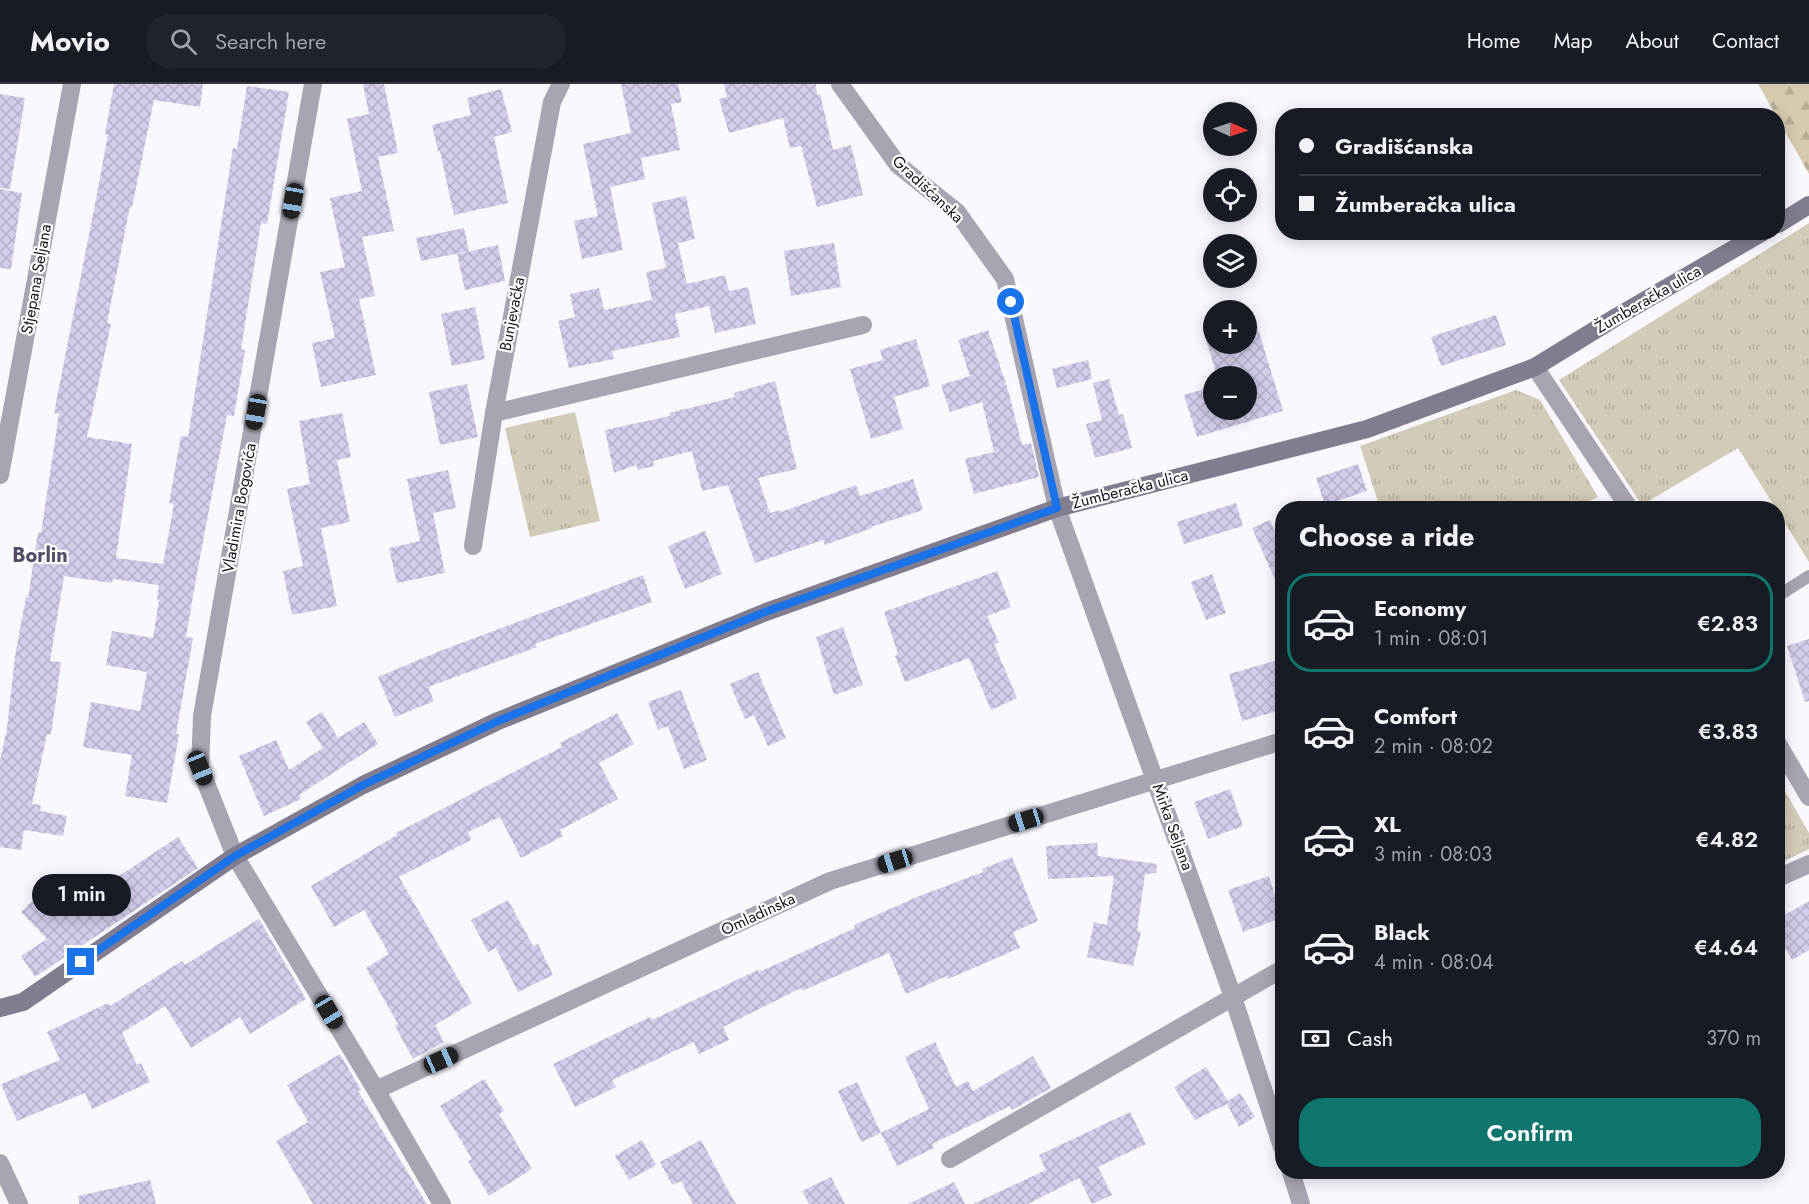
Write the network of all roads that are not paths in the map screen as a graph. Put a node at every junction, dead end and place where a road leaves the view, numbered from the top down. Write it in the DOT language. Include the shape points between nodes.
graph roads {
  1 [pos="72,84"];
  2 [pos="313,84"];
  3 [pos="561,84"];
  4 [pos="840,84"];
  5 [pos="1809,205"];
  6 [pos="1785,220"];
  7 [pos="1749,240"];
  8 [pos="863,325"];
  9 [pos="1535,367"];
  10 [pos="494,412"];
  11 [pos="0,474"];
  12 [pos="1624,501"];
  13 [pos="1057,508"];
  14 [pos="473,546"];
  15 [pos="1809,576"];
  16 [pos="1785,591"];
  17 [pos="1275,743"];
  18 [pos="1785,756"];
  19 [pos="1156,780"];
  20 [pos="1809,797"];
  21 [pos="235,856"];
  22 [pos="1809,864"];
  23 [pos="1785,875"];
  24 [pos="1275,973"];
  25 [pos="1233,997"];
  26 [pos="0,1008"];
  27 [pos="376,1090"];
  28 [pos="1275,1126"];
  29 [pos="950,1159"];
  30 [pos="0,1163"];
  31 [pos="1293,1179"];
  32 [pos="19,1204"];
  33 [pos="442,1204"];
  34 [pos="1301,1204"];
  1 -- 11 [label="street, Stjepana Seljana"];
  2 -- 21 [label="street, Vladimira Bogovića" via="202,716 200,768"];
  3 -- 10 [label="street, Bunjevačka" via="552,102"];
  4 -- 13 [label="street, Gradišćanska" via="898,165 957,212 1005,279"];
  5 -- 6 [label="main road"];
  7 -- 9 [label="main road, Žumberačka ulica"];
  8 -- 10 [label="street"];
  9 -- 12 [label="street"];
  9 -- 13 [label="main road, Žumberačka ulica" via="1367,429"];
  10 -- 14 [label="street, Bunjevačka"];
  13 -- 19 [label="street, Mirka Seljana"];
  13 -- 21 [label="main road, Žumberačka ulica" via="765,612 498,721 363,785"];
  15 -- 16 [label="lane"];
  17 -- 19 [label="street, Omladinska"];
  18 -- 20 [label="street"];
  19 -- 25 [label="street, Mirka Seljana"];
  19 -- 27 [label="street, Omladinska" via="830,880"];
  21 -- 26 [label="main road, Žumberačka ulica" via="23,1002"];
  21 -- 27 [label="street, Vladimira Bogovića"];
  22 -- 23 [label="street"];
  24 -- 25 [label="street"];
  25 -- 28 [label="street, Mirka Seljana"];
  25 -- 29 [label="street"];
  27 -- 33 [label="street, Vladimira Bogovića"];
  30 -- 32 [label="street"];
  31 -- 34 [label="street"];
}
